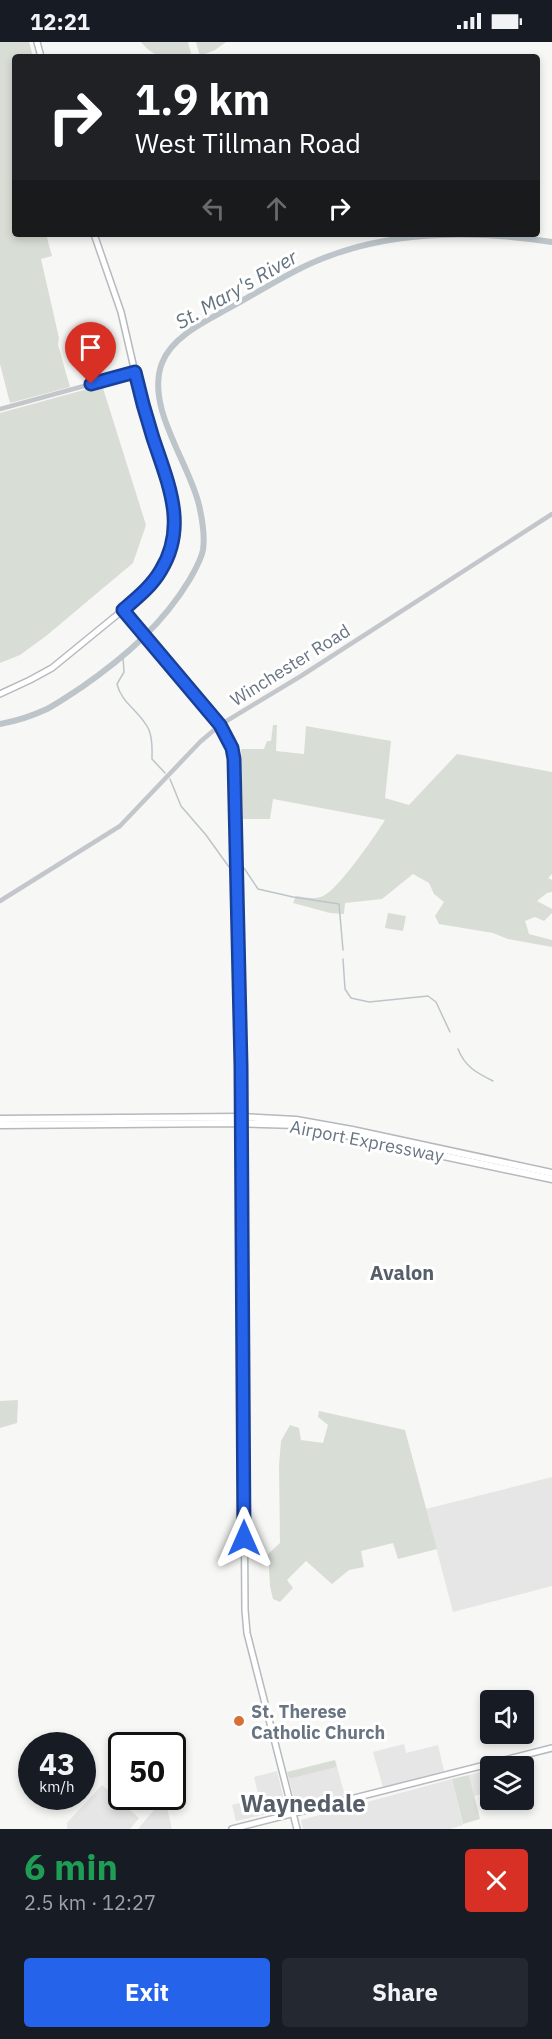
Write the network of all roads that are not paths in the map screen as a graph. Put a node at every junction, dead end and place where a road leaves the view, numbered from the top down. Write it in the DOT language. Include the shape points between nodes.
graph roads {
  1 [pos="95,237"];
  2 [pos="135,372"];
  3 [pos="0,409"];
  4 [pos="552,514"];
  5 [pos="123,610"];
  6 [pos="0,694"];
  7 [pos="220,725"];
  8 [pos="0,901"];
  9 [pos="0,1119"];
  10 [pos="241,1120"];
  11 [pos="0,1125"];
  12 [pos="552,1173"];
  13 [pos="552,1179"];
  14 [pos="552,1748"];
  15 [pos="293,1815"];
  16 [pos="232,1829"];
  17 [pos="297,1829"];
  1 -- 2 [label="main road" via="121,312"];
  2 -- 3 [label="street"];
  2 -- 5 [label="main road" via="172,499 175,523 163,568"];
  4 -- 7 [label="street, Winchester Road"];
  5 -- 6 [label="main road" via="52,668"];
  5 -- 7 [label="main road"];
  7 -- 8 [label="street, Winchester Road" via="120,826"];
  7 -- 10 [label="main road" via="232,748 236,768"];
  9 -- 10 [label="main road, Airport Expressway"];
  10 -- 11 [label="main road, Airport Expressway"];
  10 -- 12 [label="main road, Airport Expressway" via="296,1120"];
  10 -- 13 [label="main road, Airport Expressway" via="298,1125"];
  10 -- 15 [label="main road" via="246,1625"];
  14 -- 15 [label="main road"];
  15 -- 16 [label="main road"];
  15 -- 17 [label="main road"];
}
